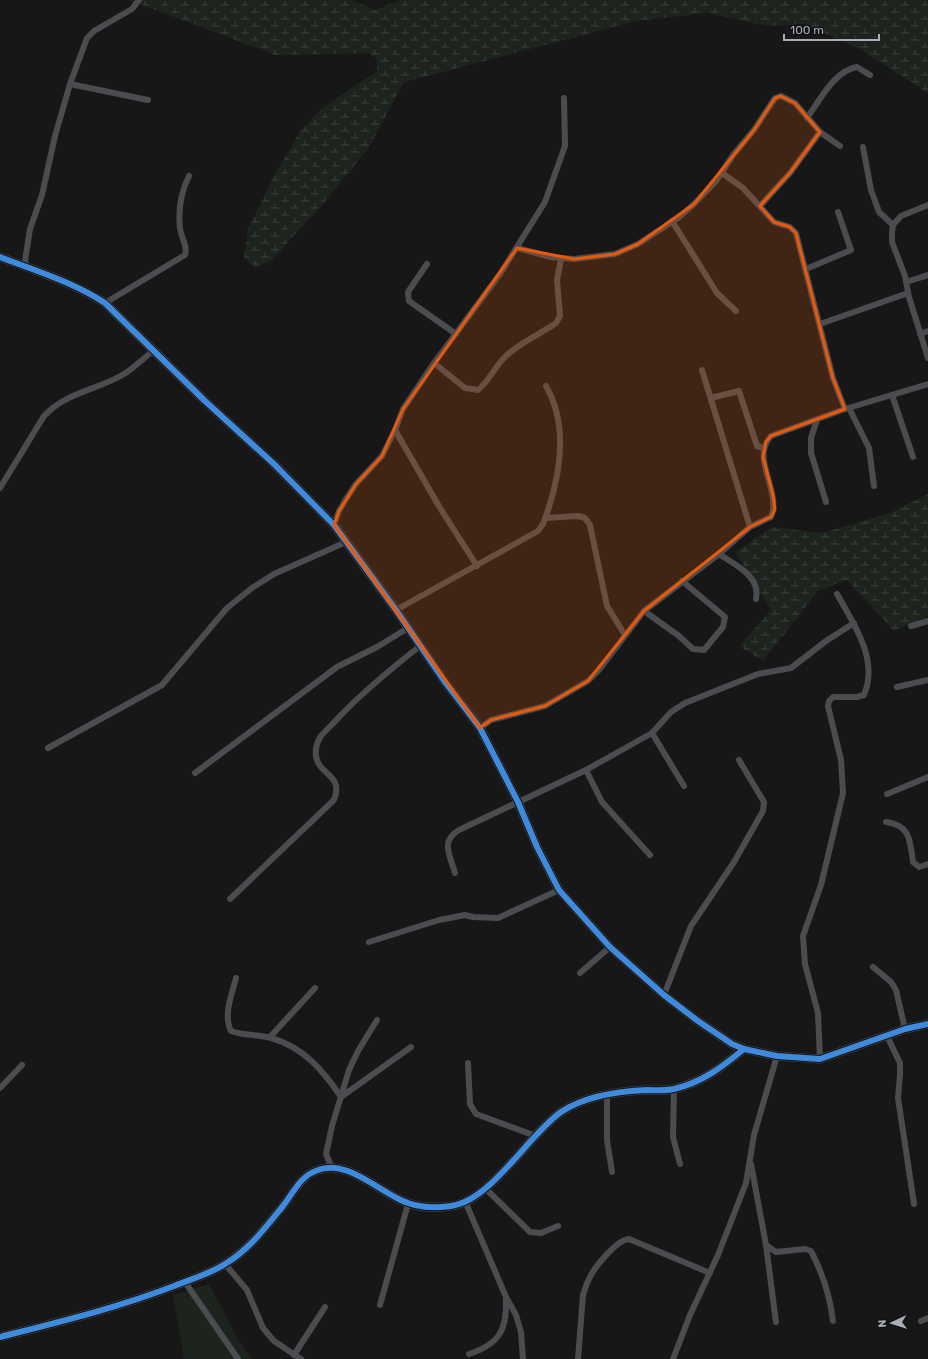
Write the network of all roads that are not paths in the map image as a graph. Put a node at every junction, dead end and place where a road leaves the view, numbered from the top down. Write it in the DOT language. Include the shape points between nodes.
graph roads {
  1 [pos="139,0"];
  2 [pos="870,75"];
  3 [pos="70,84"];
  4 [pos="564,98"];
  5 [pos="148,100"];
  6 [pos="807,118"];
  7 [pos="820,132"];
  8 [pos="840,146"];
  9 [pos="862,147"];
  10 [pos="722,173"];
  11 [pos="189,176"];
  12 [pos="928,205"];
  13 [pos="760,206"];
  14 [pos="838,212"];
  15 [pos="672,221"];
  16 [pos="894,225"];
  17 [pos="517,248"];
  18 [pos="0,257"];
  19 [pos="562,259"];
  20 [pos="427,264"];
  21 [pos="27,267"];
  22 [pos="806,269"];
  23 [pos="928,275"];
  24 [pos="906,282"];
  25 [pos="908,293"];
  26 [pos="106,303"];
  27 [pos="736,311"];
  28 [pos="820,324"];
  29 [pos="928,331"];
  30 [pos="456,334"];
  31 [pos="920,334"];
  32 [pos="154,350"];
  33 [pos="928,358"];
  34 [pos="434,363"];
  35 [pos="702,370"];
  36 [pos="928,384"];
  37 [pos="546,386"];
  38 [pos="892,395"];
  39 [pos="711,398"];
  40 [pos="847,409"];
  41 [pos="817,420"];
  42 [pos="395,430"];
  43 [pos="764,448"];
  44 [pos="913,457"];
  45 [pos="874,486"];
  46 [pos="0,488"];
  47 [pos="826,502"];
  48 [pos="546,518"];
  49 [pos="334,525"];
  50 [pos="750,527"];
  51 [pos="346,542"];
  52 [pos="719,554"];
  53 [pos="477,566"];
  54 [pos="682,581"];
  55 [pos="838,594"];
  56 [pos="756,599"];
  57 [pos="396,610"];
  58 [pos="644,611"];
  59 [pos="928,621"];
  60 [pos="854,623"];
  61 [pos="911,626"];
  62 [pos="408,628"];
  63 [pos="625,635"];
  64 [pos="420,646"];
  65 [pos="928,680"];
  66 [pos="897,687"];
  67 [pos="480,728"];
  68 [pos="652,733"];
  69 [pos="48,748"];
  70 [pos="739,760"];
  71 [pos="586,770"];
  72 [pos="195,773"];
  73 [pos="928,777"];
  74 [pos="684,786"];
  75 [pos="887,794"];
  76 [pos="518,802"];
  77 [pos="886,822"];
  78 [pos="650,856"];
  79 [pos="928,864"];
  80 [pos="455,873"];
  81 [pos="559,890"];
  82 [pos="230,899"];
  83 [pos="369,942"];
  84 [pos="610,947"];
  85 [pos="873,967"];
  86 [pos="580,973"];
  87 [pos="236,978"];
  88 [pos="315,988"];
  89 [pos="664,995"];
  90 [pos="377,1020"];
  91 [pos="928,1024"];
  92 [pos="905,1029"];
  93 [pos="887,1036"];
  94 [pos="270,1037"];
  95 [pos="411,1047"];
  96 [pos="744,1049"];
  97 [pos="777,1056"];
  98 [pos="820,1059"];
  99 [pos="468,1063"];
  100 [pos="22,1065"];
  101 [pos="0,1088"];
  102 [pos="674,1089"];
  103 [pos="607,1095"];
  104 [pos="341,1097"];
  105 [pos="536,1136"];
  106 [pos="751,1163"];
  107 [pos="680,1164"];
  108 [pos="332,1168"];
  109 [pos="612,1172"];
  110 [pos="485,1188"];
  111 [pos="465,1201"];
  112 [pos="408,1204"];
  113 [pos="914,1204"];
  114 [pos="558,1226"];
  115 [pos="766,1245"];
  116 [pos="225,1264"];
  117 [pos="710,1273"];
  118 [pos="185,1282"];
  119 [pos="506,1297"];
  120 [pos="380,1305"];
  121 [pos="325,1307"];
  122 [pos="928,1318"];
  123 [pos="833,1321"];
  124 [pos="921,1321"];
  125 [pos="776,1322"];
  126 [pos="0,1336"];
  127 [pos="469,1354"];
  128 [pos="294,1355"];
  129 [pos="238,1359"];
  130 [pos="301,1359"];
  131 [pos="523,1359"];
  132 [pos="578,1359"];
  133 [pos="673,1359"];
  1 -- 3 [label="street" via="132,9 94,31 87,38"];
  2 -- 6 [label="street" via="857,67 850,68 836,79"];
  3 -- 5 [label="street"];
  3 -- 21 [label="street" via="42,195 30,229 25,261"];
  4 -- 17 [label="street" via="565,146 545,202"];
  6 -- 7 [label="street"];
  6 -- 10 [label="street" via="795,103 781,96 775,98"];
  7 -- 8 [label="street"];
  7 -- 13 [label="street" via="790,173"];
  9 -- 16 [label="street" via="871,190 879,212"];
  10 -- 13 [label="street"];
  10 -- 15 [label="street" via="694,204"];
  11 -- 26 [label="street" via="181,198 180,214 185,255"];
  12 -- 16 [label="street" via="901,216"];
  13 -- 22 [label="street" via="774,222 790,227 796,233"];
  14 -- 22 [label="street" via="851,250"];
  15 -- 19 [label="street" via="622,252"];
  15 -- 27 [label="street" via="717,293"];
  16 -- 24 [label="street" via="892,242"];
  17 -- 19 [label="street"];
  17 -- 30 [label="street"];
  18 -- 21 [label="street"];
  19 -- 34 [label="street" via="557,280 560,316 556,323 503,358 478,390 465,388"];
  20 -- 30 [label="street" via="408,292 409,301"];
  21 -- 26 [label="street" via="86,290"];
  22 -- 28 [label="street"];
  23 -- 24 [label="street"];
  24 -- 25 [label="street"];
  25 -- 28 [label="street"];
  25 -- 31 [label="street"];
  26 -- 32 [label="street"];
  28 -- 40 [label="street" via="834,378"];
  29 -- 31 [label="street"];
  30 -- 34 [label="street"];
  31 -- 33 [label="street"];
  32 -- 46 [label="street" via="124,374 62,400 52,407"];
  32 -- 49 [label="street"];
  34 -- 42 [label="street" via="402,409"];
  35 -- 39 [label="street"];
  36 -- 38 [label="street"];
  37 -- 48 [label="street" via="554,400 560,437 560,458"];
  38 -- 40 [label="street"];
  38 -- 44 [label="street"];
  39 -- 43 [label="street" via="739,390 757,446"];
  39 -- 50 [label="street"];
  40 -- 41 [label="street"];
  40 -- 45 [label="street" via="869,448"];
  41 -- 43 [label="street" via="771,436"];
  41 -- 47 [label="street" via="811,438 811,453"];
  42 -- 49 [label="street" via="382,456 346,498"];
  42 -- 53 [label="street"];
  43 -- 50 [label="street" via="763,457 774,509 767,520"];
  48 -- 53 [label="street" via="538,531"];
  48 -- 63 [label="street" via="578,516 585,518 590,525 607,606"];
  49 -- 51 [label="street"];
  50 -- 52 [label="street"];
  51 -- 57 [label="street"];
  51 -- 69 [label="street" via="274,574 252,588 227,608 162,685"];
  52 -- 54 [label="street"];
  52 -- 56 [label="street" via="750,576 758,591"];
  53 -- 57 [label="street"];
  54 -- 58 [label="street"];
  54 -- 58 [label="street" via="725,617 724,627 704,650 693,650 679,636"];
  55 -- 60 [label="street"];
  57 -- 62 [label="street"];
  58 -- 63 [label="street"];
  59 -- 61 [label="street"];
  60 -- 68 [label="street" via="791,668 758,674 684,702"];
  60 -- 98 [label="street" via="865,647 868,661 867,689 864,695 833,697 829,701 841,760 842,793 821,885 803,936 805,964 818,1013"];
  62 -- 64 [label="street"];
  62 -- 72 [label="street" via="337,667"];
  63 -- 67 [label="street" via="588,681 545,706 491,720"];
  64 -- 67 [label="street"];
  64 -- 82 [label="street" via="365,690 321,736 316,748 316,758 336,783 338,790 334,800"];
  65 -- 66 [label="street"];
  67 -- 76 [label="street"];
  68 -- 71 [label="street"];
  68 -- 74 [label="street"];
  70 -- 89 [label="street" via="764,802 763,811 734,862 691,926"];
  71 -- 76 [label="street"];
  71 -- 78 [label="street" via="602,802"];
  73 -- 75 [label="street"];
  76 -- 80 [label="street" via="450,835 448,848"];
  76 -- 81 [label="street" via="540,854"];
  77 -- 79 [label="street" via="897,823 905,829 912,862 919,867"];
  81 -- 83 [label="street" via="498,918 473,917 465,914"];
  81 -- 84 [label="street"];
  84 -- 86 [label="street"];
  84 -- 89 [label="street"];
  85 -- 92 [label="street" via="891,982 896,990"];
  87 -- 94 [label="street" via="228,1016 231,1031"];
  88 -- 94 [label="street"];
  89 -- 96 [label="street" via="732,1044"];
  90 -- 104 [label="street" via="349,1070"];
  91 -- 92 [label="street"];
  92 -- 93 [label="street"];
  93 -- 98 [label="street"];
  93 -- 113 [label="street" via="900,1063 898,1098"];
  94 -- 104 [label="street" via="290,1044 310,1059 327,1076"];
  95 -- 104 [label="street"];
  96 -- 97 [label="street"];
  96 -- 102 [label="street" via="717,1071"];
  97 -- 98 [label="street"];
  97 -- 106 [label="street" via="754,1135"];
  99 -- 105 [label="street" via="470,1104 476,1114"];
  100 -- 101 [label="street"];
  102 -- 103 [label="street"];
  102 -- 107 [label="street" via="673,1137"];
  103 -- 105 [label="street" via="565,1110"];
  103 -- 109 [label="street" via="607,1140"];
  104 -- 108 [label="street" via="327,1146 326,1154"];
  105 -- 110 [label="street"];
  106 -- 115 [label="street"];
  106 -- 117 [label="street" via="735,1214"];
  108 -- 112 [label="street" via="367,1179"];
  108 -- 116 [label="street" via="321,1168 308,1174 298,1183 266,1228 243,1251"];
  110 -- 111 [label="street"];
  110 -- 114 [label="street" via="530,1232 540,1233"];
  111 -- 112 [label="street" via="454,1206 438,1207"];
  111 -- 119 [label="street"];
  112 -- 120 [label="street"];
  115 -- 123 [label="street" via="776,1252 805,1249 811,1251 821,1268 827,1286"];
  115 -- 125 [label="street"];
  116 -- 118 [label="street"];
  116 -- 128 [label="street" via="247,1290 263,1328 274,1341"];
  117 -- 132 [label="street" via="630,1239 622,1240 590,1276 586,1285"];
  117 -- 133 [label="street"];
  118 -- 126 [label="street" via="149,1296 78,1317"];
  118 -- 129 [label="street"];
  119 -- 127 [label="street" via="505,1323 501,1333 493,1343"];
  119 -- 131 [label="street" via="519,1323"];
  121 -- 128 [label="street"];
  122 -- 124 [label="street"];
  128 -- 130 [label="street"];
}
